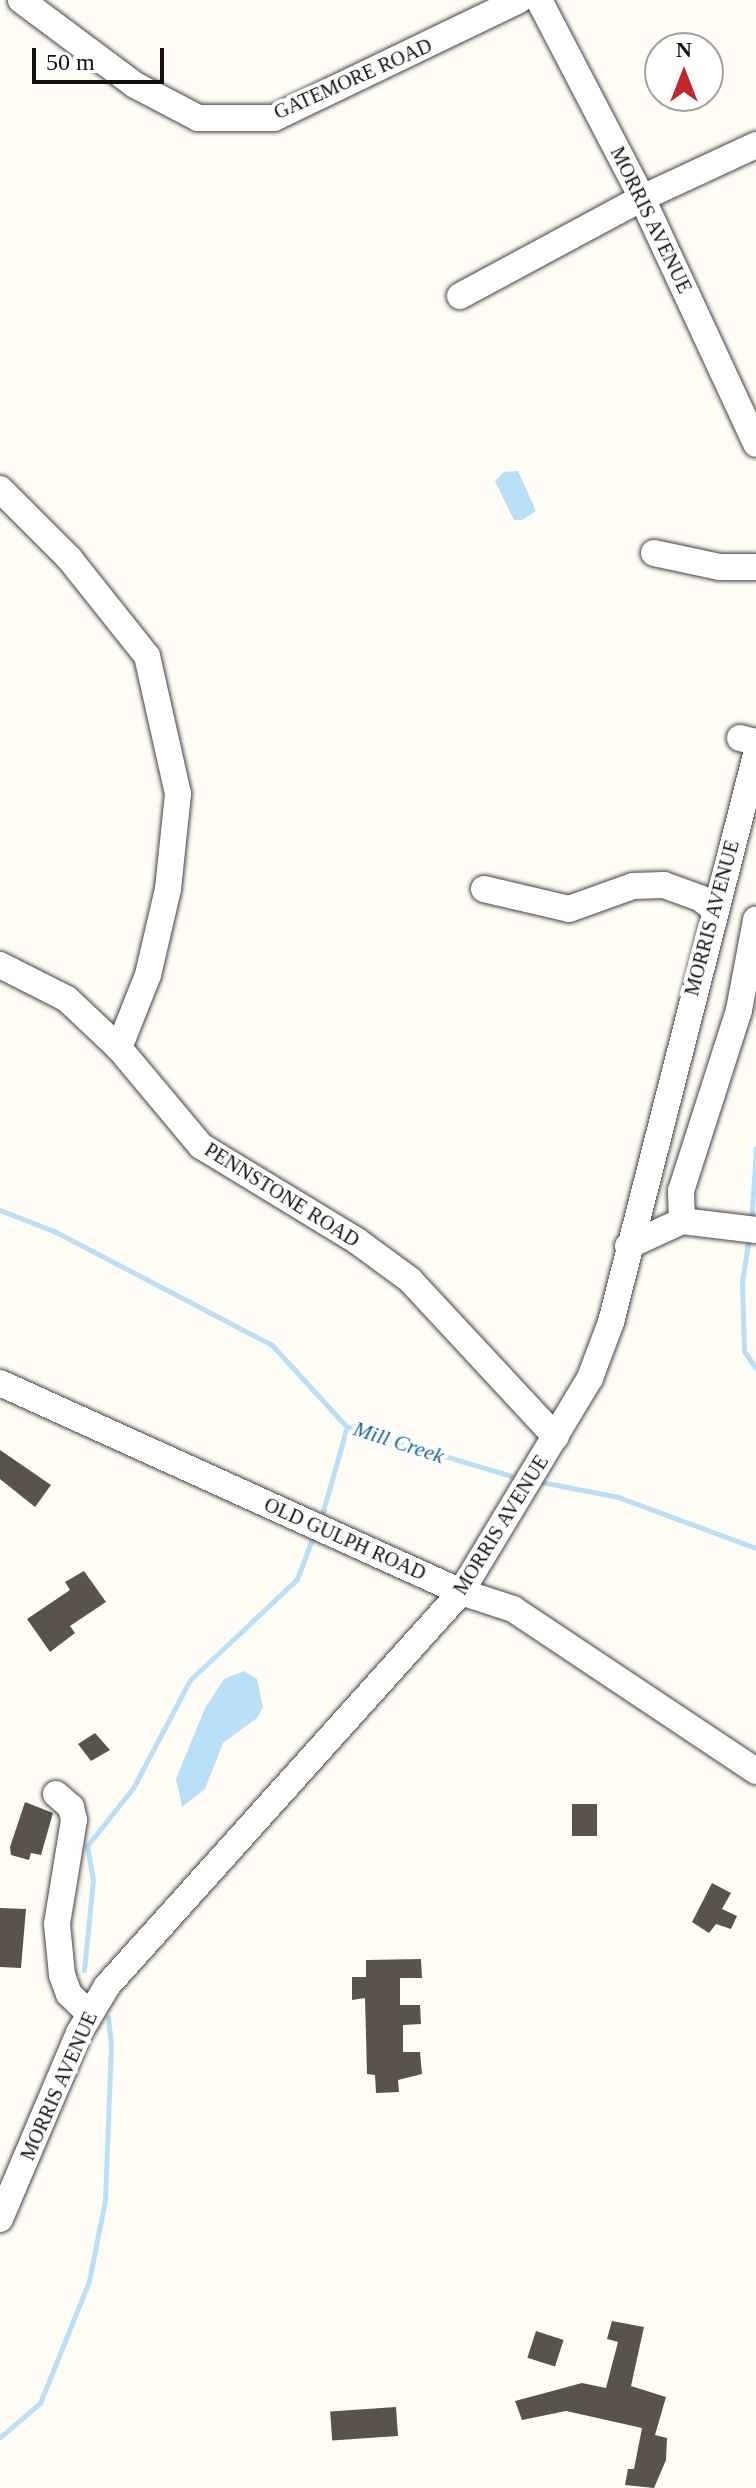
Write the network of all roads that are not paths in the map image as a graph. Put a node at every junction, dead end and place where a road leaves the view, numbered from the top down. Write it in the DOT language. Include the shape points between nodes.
graph roads {
  1 [pos="21,0"];
  2 [pos="519,0"];
  3 [pos="539,0"];
  4 [pos="756,145"];
  5 [pos="642,198"];
  6 [pos="460,296"];
  7 [pos="756,444"];
  8 [pos="0,489"];
  9 [pos="654,553"];
  10 [pos="756,567"];
  11 [pos="751,745"];
  12 [pos="484,889"];
  13 [pos="714,909"];
  14 [pos="756,920"];
  15 [pos="0,965"];
  16 [pos="750,1013"];
  17 [pos="119,1048"];
  18 [pos="682,1221"];
  19 [pos="756,1230"];
  20 [pos="628,1246"];
  21 [pos="0,1383"];
  22 [pos="556,1437"];
  23 [pos="461,1592"];
  24 [pos="756,1771"];
  25 [pos="56,1794"];
  26 [pos="90,2014"];
  27 [pos="0,2219"];
  1 -- 2 [label="street, GATEMORE ROAD" via="135,85 198,118 274,118"];
  3 -- 5 [label="street, MORRIS AVENUE"];
  4 -- 5 [label="street"];
  5 -- 6 [label="street"];
  5 -- 7 [label="street, MORRIS AVENUE"];
  8 -- 17 [label="street" via="69,558 147,656 178,794 165,903 148,975"];
  9 -- 10 [label="street" via="720,567"];
  11 -- 13 [label="street, MORRIS AVENUE"];
  12 -- 13 [label="street" via="569,909 633,886 664,885"];
  13 -- 20 [label="street, MORRIS AVENUE"];
  14 -- 16 [label="street"];
  15 -- 17 [label="street, PENNSTONE ROAD" via="67,999"];
  16 -- 18 [label="street" via="681,1191"];
  17 -- 22 [label="street, PENNSTONE ROAD" via="201,1146 357,1241 410,1280"];
  18 -- 19 [label="street"];
  18 -- 20 [label="street"];
  20 -- 22 [label="street, MORRIS AVENUE" via="601,1355"];
  21 -- 23 [label="street, OLD GULPH ROAD"];
  22 -- 23 [label="street, MORRIS AVENUE"];
  23 -- 24 [label="street, OLD GULPH ROAD" via="513,1609"];
  23 -- 26 [label="street, MORRIS AVENUE" via="124,1961"];
  25 -- 26 [label="street" via="71,1807 74,1820 57,1924 62,1975 69,1994"];
  26 -- 27 [label="street, MORRIS AVENUE"];
}
